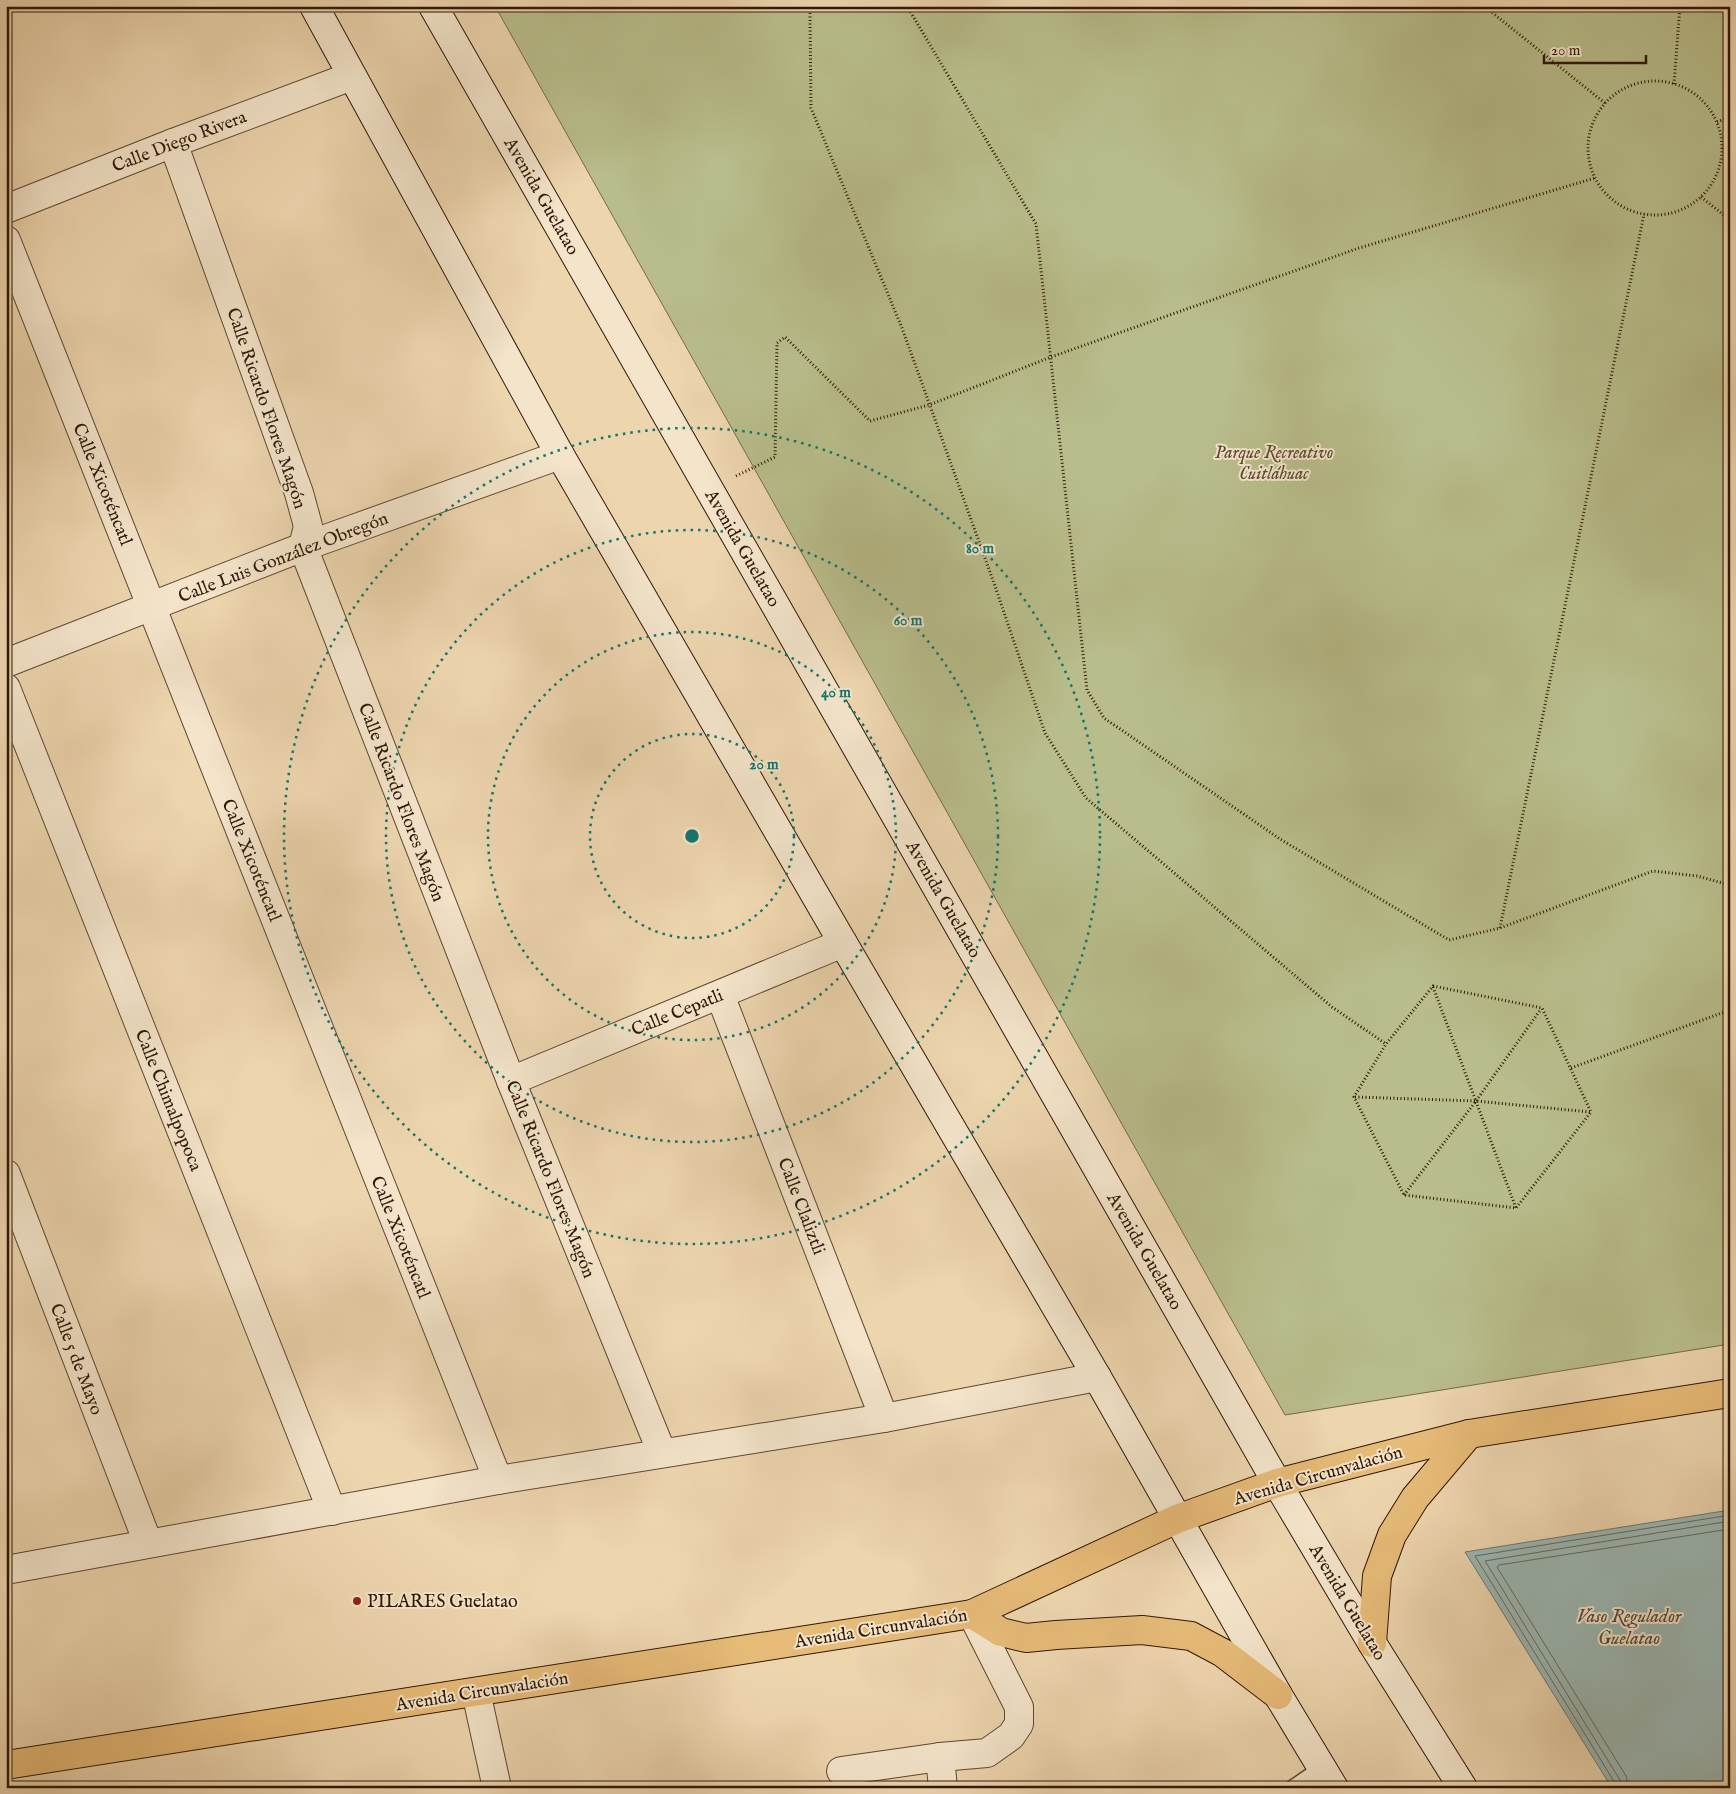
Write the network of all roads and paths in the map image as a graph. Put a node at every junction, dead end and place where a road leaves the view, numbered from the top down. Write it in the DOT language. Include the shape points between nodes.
graph roads {
  1 [pos="314,6"];
  2 [pos="433,6"];
  3 [pos="811,6"];
  4 [pos="907,6"];
  5 [pos="1484,6"];
  6 [pos="1680,6"];
  7 [pos="352,76"];
  8 [pos="1674,84"];
  9 [pos="1606,104"];
  10 [pos="1730,117"];
  11 [pos="1717,122"];
  12 [pos="172,143"];
  13 [pos="1595,178"];
  14 [pos="1701,197"];
  15 [pos="6,209"];
  16 [pos="1644,214"];
  17 [pos="1730,220"];
  18 [pos="6,240"];
  19 [pos="1051,357"];
  20 [pos="929,405"];
  21 [pos="560,455"];
  22 [pos="710,489"];
  23 [pos="303,547"];
  24 [pos="152,607"];
  25 [pos="6,663"];
  26 [pos="6,688"];
  27 [pos="1730,885"];
  28 [pos="1500,928"];
  29 [pos="842,943"];
  30 [pos="1433,986"];
  31 [pos="720,994"];
  32 [pos="1542,1008"];
  33 [pos="1730,1010"];
  34 [pos="1386,1044"];
  35 [pos="1570,1068"];
  36 [pos="511,1081"];
  37 [pos="1354,1097"];
  38 [pos="1476,1101"];
  39 [pos="1591,1112"];
  40 [pos="6,1174"];
  41 [pos="1404,1195"];
  42 [pos="1516,1208"];
  43 [pos="1097,1377"];
  44 [pos="1730,1393"];
  45 [pos="884,1418"];
  46 [pos="1470,1434"];
  47 [pos="662,1453"];
  48 [pos="498,1480"];
  49 [pos="1277,1483"];
  50 [pos="332,1511"];
  51 [pos="1177,1518"];
  52 [pos="148,1543"];
  53 [pos="6,1570"];
  54 [pos="972,1614"];
  55 [pos="1372,1644"];
  56 [pos="476,1692"];
  57 [pos="1278,1695"];
  58 [pos="940,1757"];
  59 [pos="6,1765"];
  60 [pos="841,1770"];
  61 [pos="1328,1778"];
  62 [pos="496,1788"];
  63 [pos="944,1788"];
  64 [pos="1292,1788"];
  65 [pos="1463,1788"];
  1 -- 7 [label="street"];
  2 -- 22 [label="street, Avenida Guelatao"];
  3 -- 20 [label="path" via="811,108 902,328"];
  4 -- 19 [label="path" via="1036,224"];
  5 -- 9 [label="path"];
  6 -- 8 [label="path"];
  7 -- 12 [label="street, Calle Diego Rivera"];
  7 -- 21 [label="street"];
  8 -- 9 [label="path" via="1637,84 1619,92"];
  8 -- 11 [label="path" via="1692,92"];
  9 -- 13 [label="path" via="1594,121 1589,140 1589,160"];
  10 -- 11 [label="path"];
  11 -- 14 [label="path" via="1722,142 1721,162 1714,181"];
  12 -- 15 [label="street, Calle Diego Rivera"];
  12 -- 23 [label="street, Calle Ricardo Flores Magón" via="299,493 308,526"];
  13 -- 16 [label="path" via="1607,196 1624,208"];
  13 -- 19 [label="path" via="1358,248"];
  14 -- 16 [label="path" via="1678,211 1664,215"];
  14 -- 17 [label="path"];
  16 -- 28 [label="path"];
  18 -- 24 [label="street, Calle Xicoténcatl"];
  19 -- 20 [label="path"];
  19 -- 28 [label="path" via="1087,690 1104,718 1280,839 1449,940"];
  20 -- 22 [label="path" via="870,421 785,337 777,343 775,457"];
  20 -- 34 [label="path" via="1045,733 1086,798 1332,1007"];
  21 -- 23 [label="street, Calle Luis González Obregón"];
  21 -- 29 [label="street"];
  22 -- 49 [label="street, Avenida Guelatao"];
  23 -- 24 [label="street, Calle Luis González Obregón"];
  23 -- 36 [label="street, Calle Ricardo Flores Magón"];
  24 -- 25 [label="street, Calle Luis González Obregón"];
  24 -- 48 [label="street, Calle Xicoténcatl"];
  26 -- 50 [label="street, Calle Chimalpopoca"];
  27 -- 28 [label="path" via="1697,876 1653,871"];
  29 -- 31 [label="street, Calle Cepatli"];
  29 -- 43 [label="street"];
  30 -- 32 [label="path"];
  30 -- 34 [label="path"];
  30 -- 38 [label="path"];
  31 -- 36 [label="street, Calle Cepatli"];
  31 -- 45 [label="street, Calle Claliztli"];
  32 -- 35 [label="path"];
  32 -- 38 [label="path"];
  33 -- 35 [label="path"];
  34 -- 37 [label="path"];
  35 -- 39 [label="path"];
  36 -- 47 [label="street, Calle Ricardo Flores Magón"];
  37 -- 38 [label="path"];
  37 -- 41 [label="path"];
  38 -- 39 [label="path"];
  38 -- 41 [label="path"];
  38 -- 42 [label="path"];
  39 -- 42 [label="path"];
  40 -- 52 [label="street, Calle 5 de Mayo"];
  41 -- 42 [label="path"];
  43 -- 45 [label="street"];
  43 -- 51 [label="street"];
  44 -- 46 [label="main road, Avenida Circunvalación"];
  45 -- 47 [label="street"];
  46 -- 49 [label="main road, Avenida Circunvalación"];
  46 -- 55 [label="main road" via="1415,1498 1392,1535 1378,1576"];
  47 -- 48 [label="street"];
  48 -- 50 [label="street"];
  49 -- 51 [label="main road, Avenida Circunvalación"];
  49 -- 55 [label="street, Avenida Guelatao"];
  50 -- 52 [label="street"];
  51 -- 54 [label="main road, Avenida Circunvalación"];
  51 -- 57 [label="street"];
  52 -- 53 [label="street"];
  54 -- 56 [label="main road, Avenida Circunvalación"];
  54 -- 57 [label="main road" via="1001,1632 1026,1638 1142,1630 1191,1636 1223,1653"];
  54 -- 58 [label="street" via="1019,1707 1019,1724 1011,1736 988,1753"];
  55 -- 65 [label="street, Avenida Guelatao"];
  56 -- 59 [label="main road, Avenida Circunvalación"];
  56 -- 62 [label="street"];
  57 -- 61 [label="street"];
  58 -- 60 [label="street"];
  58 -- 63 [label="street"];
  61 -- 64 [label="lane"];
}
